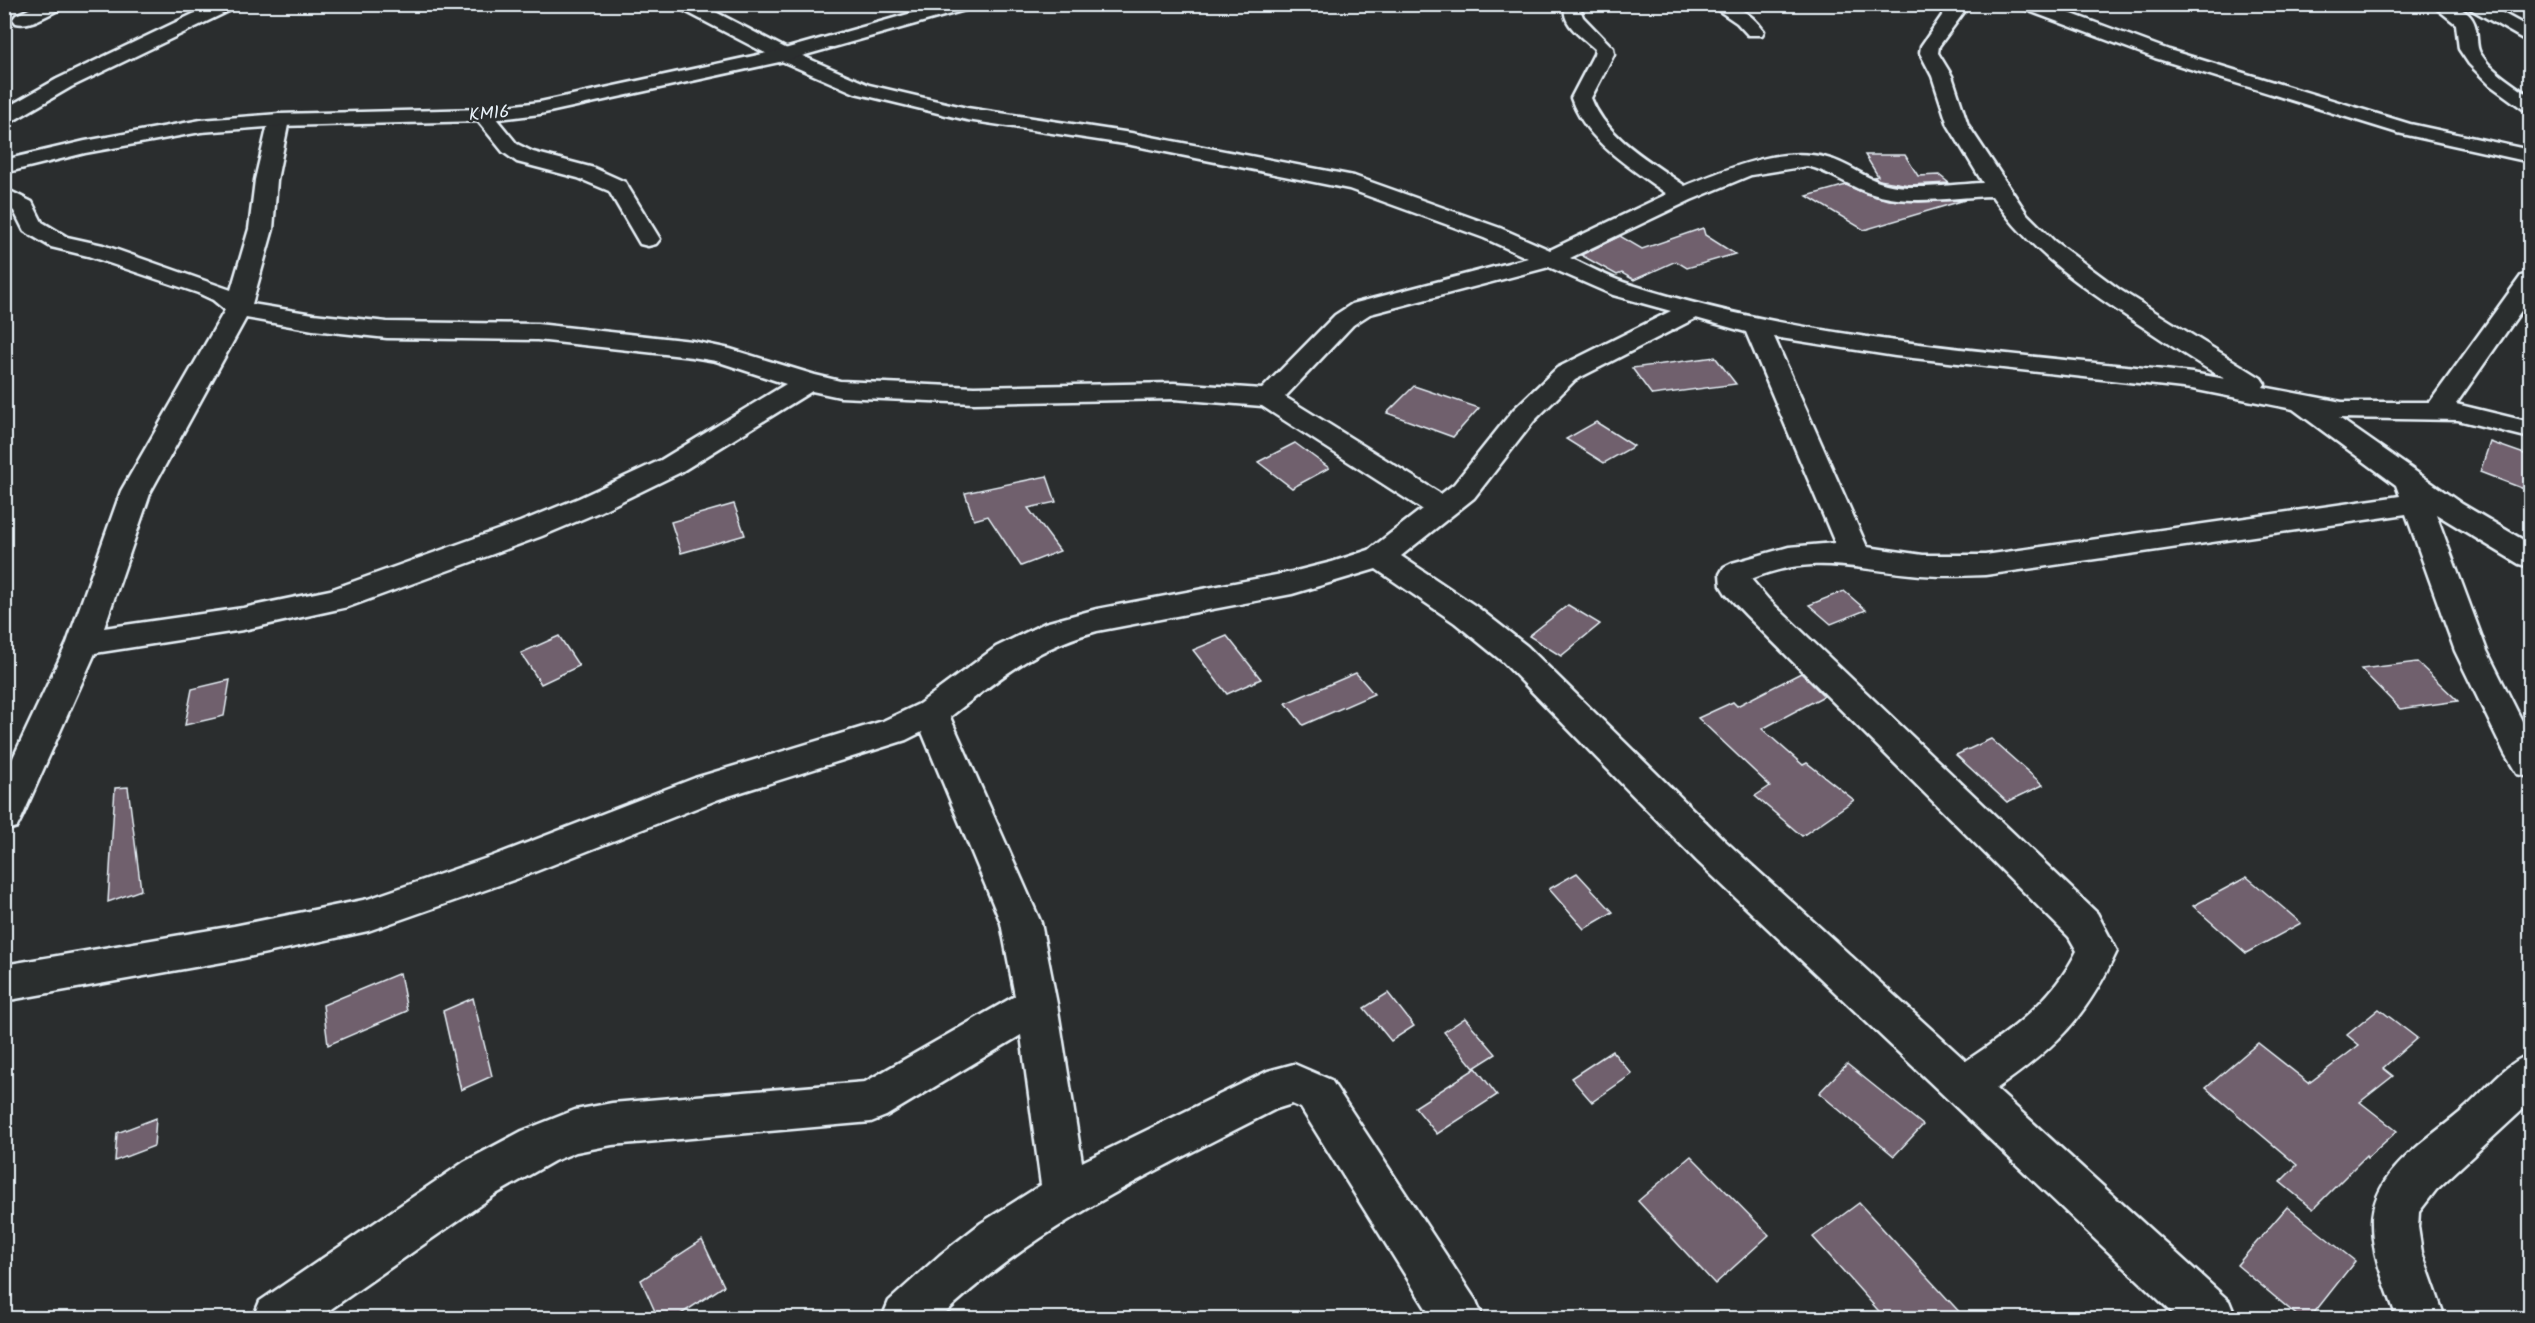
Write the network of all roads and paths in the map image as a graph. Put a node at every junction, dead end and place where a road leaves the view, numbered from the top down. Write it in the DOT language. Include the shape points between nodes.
graph roads {
  1 [pos="56,4"];
  2 [pos="230,4"];
  3 [pos="685,4"];
  4 [pos="966,4"];
  5 [pos="1575,4"];
  6 [pos="1718,4"];
  7 [pos="1961,4"];
  8 [pos="2027,4"];
  9 [pos="2440,4"];
  10 [pos="2471,4"];
  11 [pos="21,19"];
  12 [pos="1755,31"];
  13 [pos="2530,35"];
  14 [pos="784,55"];
  15 [pos="2530,105"];
  16 [pos="483,116"];
  17 [pos="4,118"];
  18 [pos="279,120"];
  19 [pos="2530,156"];
  20 [pos="4,167"];
  21 [pos="1998,189"];
  22 [pos="4,195"];
  23 [pos="1683,195"];
  24 [pos="648,239"];
  25 [pos="1550,259"];
  26 [pos="2530,280"];
  27 [pos="238,309"];
  28 [pos="1692,310"];
  29 [pos="1757,327"];
  30 [pos="2217,364"];
  31 [pos="2192,381"];
  32 [pos="808,382"];
  33 [pos="1269,398"];
  34 [pos="2288,400"];
  35 [pos="2438,410"];
  36 [pos="2530,430"];
  37 [pos="2413,492"];
  38 [pos="1442,508"];
  39 [pos="1855,555"];
  40 [pos="1380,557"];
  41 [pos="2530,557"];
  42 [pos="83,643"];
  43 [pos="931,712"];
  44 [pos="2530,764"];
  45 [pos="4,817"];
  46 [pos="4,983"];
  47 [pos="1037,1004"];
  48 [pos="2530,1074"];
  49 [pos="1965,1086"];
  50 [pos="1065,1197"];
  51 [pos="277,1318"];
  52 [pos="906,1318"];
  53 [pos="1459,1318"];
  54 [pos="2212,1318"];
  55 [pos="2421,1318"];
  1 -- 11 [label="street"];
  2 -- 17 [label="street" via="74,78"];
  3 -- 14 [label="street"];
  4 -- 14 [label="street, KM16"];
  5 -- 23 [label="street" via="1574,19 1604,48 1581,98 1587,116 1625,153"];
  6 -- 12 [label="street"];
  7 -- 21 [label="street" via="1929,53 1942,76 1958,125"];
  8 -- 19 [label="street" via="2162,54 2405,129"];
  9 -- 15 [label="street" via="2467,26 2469,50 2476,61"];
  10 -- 13 [label="street"];
  14 -- 16 [label="street, KM16" via="608,95"];
  14 -- 25 [label="street" via="862,89 913,103 1131,139 1354,183 1492,233"];
  16 -- 18 [label="street, KM16"];
  16 -- 24 [label="street" via="510,148 525,157 586,173 617,187"];
  18 -- 20 [label="street, KM16" via="146,135"];
  18 -- 27 [label="street" via="266,180 261,229"];
  21 -- 23 [label="street" via="1901,193 1881,190 1823,163 1807,160 1743,170"];
  21 -- 30 [label="street" via="2019,219 2046,246 2111,295"];
  22 -- 27 [label="street" via="24,207 32,226 59,242 95,250 207,288"];
  23 -- 25 [label="street"];
  25 -- 28 [label="street" via="1622,290"];
  25 -- 33 [label="street" via="1362,309 1344,320"];
  26 -- 35 [label="street"];
  27 -- 32 [label="street" via="350,327 537,332 692,350 721,354"];
  27 -- 42 [label="street" via="136,491"];
  28 -- 29 [label="street"];
  28 -- 38 [label="street" via="1566,374 1524,415 1464,490"];
  29 -- 31 [label="street" via="1895,348"];
  29 -- 39 [label="street"];
  30 -- 31 [label="street"];
  30 -- 34 [label="street"];
  31 -- 34 [label="street"];
  32 -- 33 [label="street" via="840,389 974,395 1174,391"];
  32 -- 42 [label="street" via="671,466 560,517 337,599 268,615"];
  33 -- 38 [label="street"];
  34 -- 35 [label="street" via="2342,410"];
  34 -- 37 [label="street"];
  35 -- 36 [label="street"];
  37 -- 39 [label="street" via="1985,565 1945,567"];
  37 -- 41 [label="street"];
  37 -- 44 [label="street" via="2471,651"];
  38 -- 40 [label="street"];
  39 -- 49 [label="street" via="1818,553 1747,569 1735,574 1737,586 2083,925 2097,951 2075,995 2032,1039"];
  40 -- 43 [label="street" via="1292,583 1056,631 1008,655"];
  40 -- 49 [label="street" via="1466,615 1515,654 1710,850"];
  42 -- 45 [label="street"];
  43 -- 46 [label="street" via="894,731 708,788 506,867 369,915"];
  43 -- 47 [label="street" via="1021,923"];
  47 -- 50 [label="street"];
  47 -- 51 [label="street" via="871,1102 612,1124 575,1131 547,1142 480,1178"];
  48 -- 55 [label="street" via="2487,1117 2430,1164 2402,1198 2395,1215 2395,1233"];
  49 -- 54 [label="street"];
  50 -- 52 [label="street" via="1009,1230 940,1285"];
  50 -- 53 [label="street" via="1268,1090 1294,1084 1316,1094"];
}
